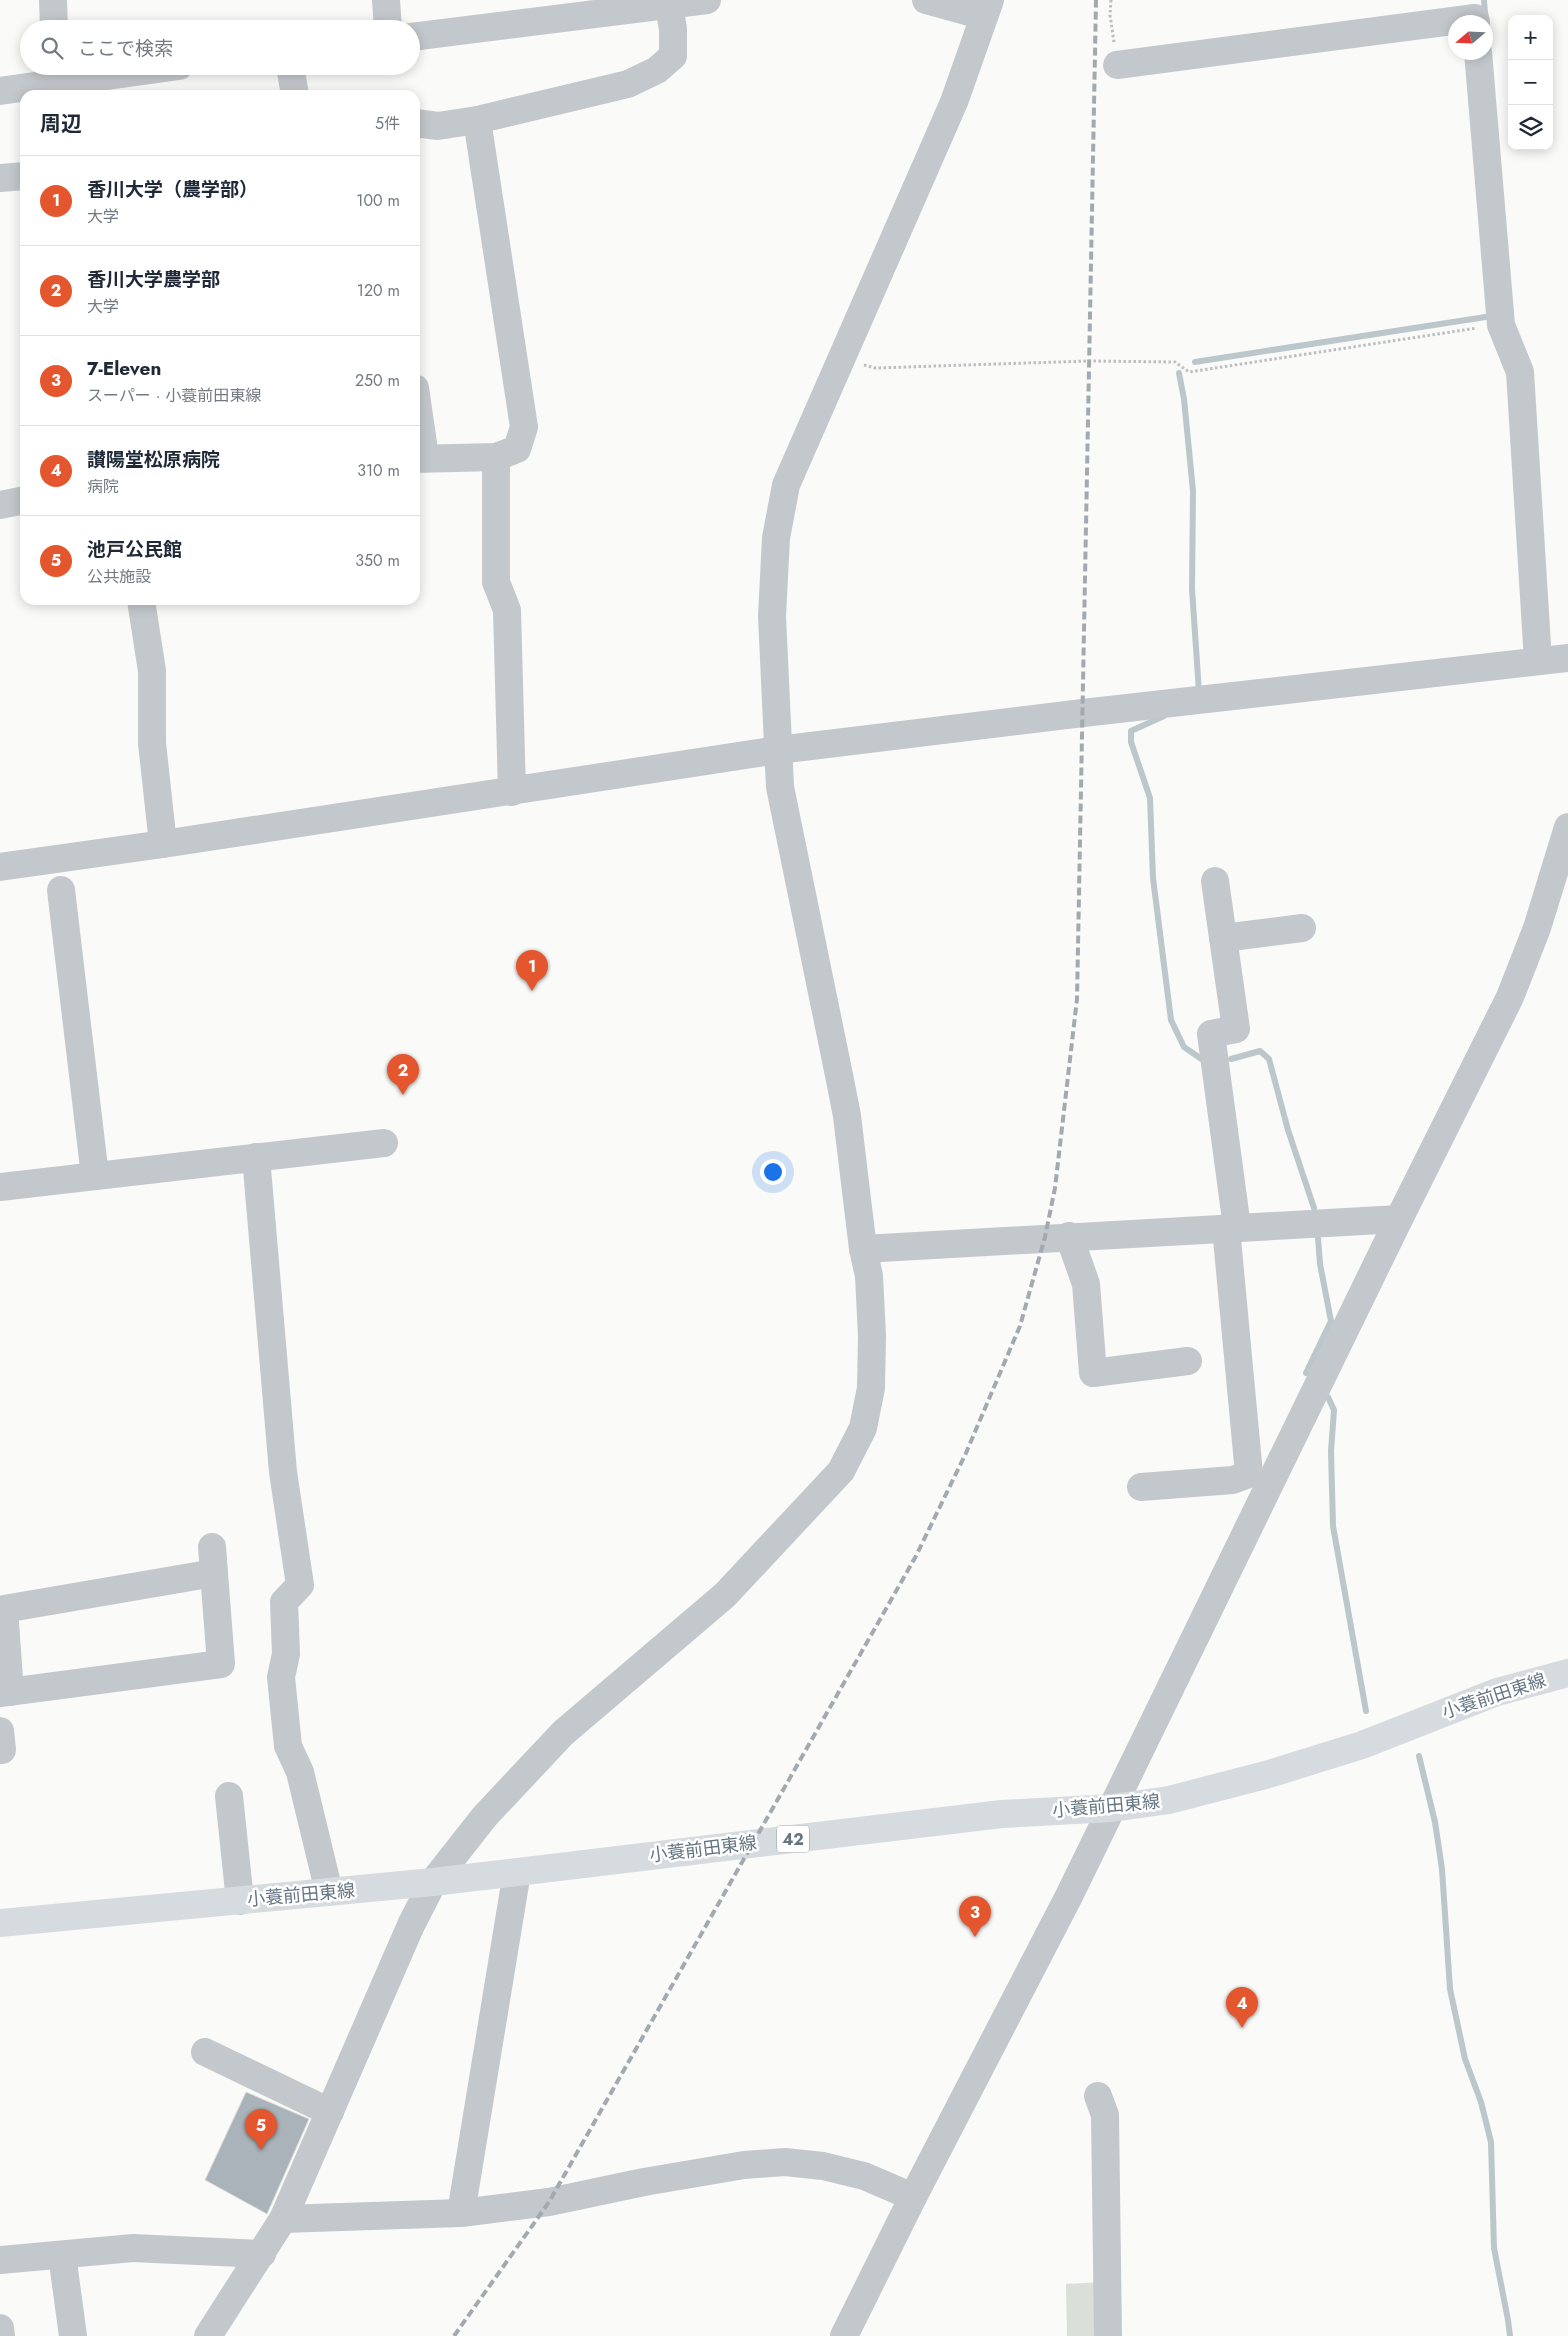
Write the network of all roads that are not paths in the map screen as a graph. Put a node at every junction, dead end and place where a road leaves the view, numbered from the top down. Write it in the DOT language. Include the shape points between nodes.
graph roads {
  1 [pos="52,0"];
  2 [pos="386,0"];
  3 [pos="707,0"];
  4 [pos="926,0"];
  5 [pos="668,3"];
  6 [pos="987,8"];
  7 [pos="53,20"];
  8 [pos="387,20"];
  9 [pos="1448,22"];
  10 [pos="420,35"];
  11 [pos="1479,60"];
  12 [pos="1117,65"];
  13 [pos="106,75"];
  14 [pos="292,75"];
  15 [pos="57,81"];
  16 [pos="294,90"];
  17 [pos="0,91"];
  18 [pos="477,120"];
  19 [pos="420,124"];
  20 [pos="20,176"];
  21 [pos="0,178"];
  22 [pos="496,457"];
  23 [pos="420,458"];
  24 [pos="20,501"];
  25 [pos="0,505"];
  26 [pos="142,605"];
  27 [pos="1568,658"];
  28 [pos="1538,661"];
  29 [pos="778,750"];
  30 [pos="512,792"];
  31 [pos="1568,826"];
  32 [pos="163,844"];
  33 [pos="0,867"];
  34 [pos="1215,881"];
  35 [pos="61,890"];
  36 [pos="1302,928"];
  37 [pos="1223,938"];
  38 [pos="384,1143"];
  39 [pos="256,1158"];
  40 [pos="95,1176"];
  41 [pos="0,1187"];
  42 [pos="1399,1218"];
  43 [pos="1232,1227"];
  44 [pos="1069,1236"];
  45 [pos="863,1250"];
  46 [pos="1188,1361"];
  47 [pos="1260,1478"];
  48 [pos="1141,1487"];
  49 [pos="1568,1674"];
  50 [pos="5,1692"];
  51 [pos="230,1796"];
  52 [pos="1112,1808"];
  53 [pos="517,1872"];
  54 [pos="433,1882"];
  55 [pos="329,1892"];
  56 [pos="240,1900"];
  57 [pos="0,1923"];
  58 [pos="205,2052"];
  59 [pos="1098,2096"];
  60 [pos="330,2112"];
  61 [pos="913,2197"];
  62 [pos="461,2212"];
  63 [pos="282,2219"];
  64 [pos="62,2254"];
  65 [pos="262,2254"];
  66 [pos="0,2260"];
  67 [pos="227,2323"];
  68 [pos="0,2328"];
  69 [pos="1,2336"];
  70 [pos="73,2336"];
  71 [pos="208,2336"];
  72 [pos="844,2336"];
  73 [pos="1108,2336"];
  1 -- 7 [label="street"];
  2 -- 8 [label="street"];
  3 -- 5 [label="street"];
  4 -- 6 [label="street"];
  5 -- 10 [label="street"];
  5 -- 18 [label="street" via="673,29 673,56 657,70 628,84"];
  6 -- 29 [label="street" via="954,102 786,485 776,538 772,616"];
  9 -- 12 [label="street"];
  11 -- 28 [label="street" via="1501,324 1520,372"];
  13 -- 15 [label="street"];
  14 -- 16 [label="street"];
  15 -- 17 [label="street"];
  18 -- 19 [label="street" via="438,126"];
  18 -- 22 [label="street" via="524,427 517,450"];
  20 -- 21 [label="street"];
  22 -- 23 [label="street"];
  22 -- 30 [label="street" via="496,582 507,610"];
  24 -- 25 [label="street"];
  26 -- 32 [label="street" via="152,671 152,743"];
  27 -- 28 [label="street"];
  28 -- 29 [label="street"];
  29 -- 30 [label="street"];
  29 -- 45 [label="street" via="780,787 847,1116"];
  30 -- 32 [label="street"];
  31 -- 42 [label="street" via="1537,928 1510,997"];
  32 -- 33 [label="street"];
  34 -- 37 [label="street"];
  35 -- 40 [label="street"];
  36 -- 37 [label="street"];
  37 -- 43 [label="street" via="1236,1029 1211,1034"];
  38 -- 39 [label="street"];
  39 -- 40 [label="street"];
  39 -- 55 [label="street" via="283,1472 300,1585 284,1602 286,1654 281,1677 288,1746 300,1772"];
  40 -- 41 [label="street"];
  42 -- 43 [label="street"];
  42 -- 47 [label="street"];
  43 -- 44 [label="street"];
  43 -- 47 [label="street"];
  44 -- 45 [label="street"];
  44 -- 46 [label="street" via="1086,1284 1094,1373"];
  45 -- 54 [label="street" via="869,1276 871,1388 863,1428 841,1471 725,1595 563,1733 486,1816"];
  47 -- 48 [label="street"];
  47 -- 52 [label="street"];
  49 -- 52 [label="main road, 小蓑前田東線 / 42" via="1497,1692 1362,1745 1269,1774 1169,1800"];
  50 -- 50 [label="street" via="4,1609 213,1560 221,1664"];
  51 -- 56 [label="street"];
  52 -- 53 [label="main road, 小蓑前田東線 / 42" via="1002,1814"];
  52 -- 61 [label="street"];
  53 -- 54 [label="main road, 小蓑前田東線 / 42"];
  53 -- 62 [label="street"];
  54 -- 55 [label="main road, 小蓑前田東線 / 42"];
  54 -- 60 [label="street"];
  55 -- 56 [label="main road, 小蓑前田東線 / 42"];
  56 -- 57 [label="main road, 小蓑前田東線 / 42"];
  58 -- 60 [label="street"];
  59 -- 73 [label="street" via="1104,2115"];
  60 -- 63 [label="street"];
  61 -- 62 [label="street" via="864,2176 822,2166 785,2162 744,2165 549,2202"];
  61 -- 72 [label="street"];
  62 -- 63 [label="street"];
  63 -- 65 [label="street"];
  64 -- 65 [label="street" via="133,2248"];
  64 -- 66 [label="street"];
  64 -- 70 [label="street"];
  65 -- 67 [label="street"];
  67 -- 71 [label="street"];
  68 -- 69 [label="street"];
}
